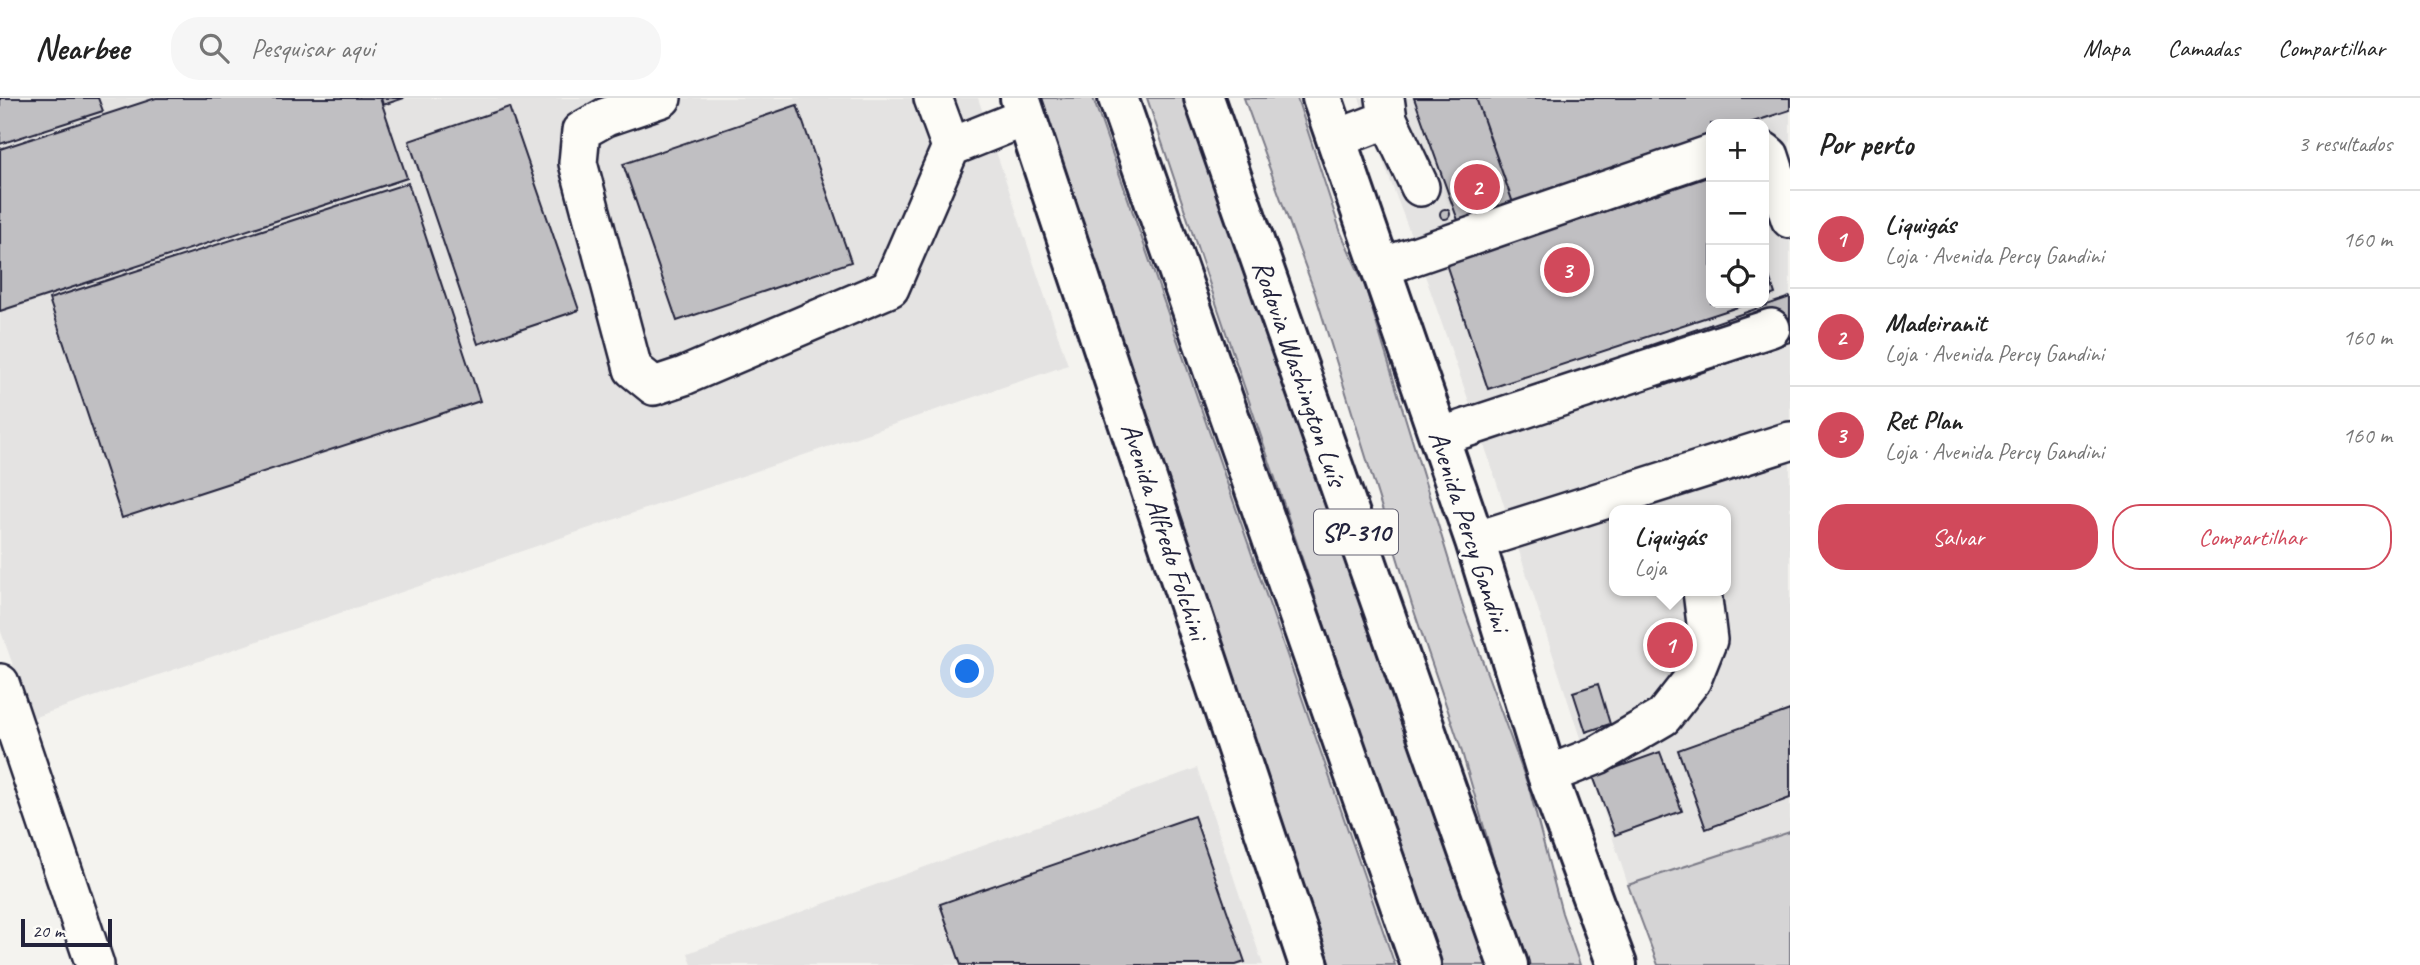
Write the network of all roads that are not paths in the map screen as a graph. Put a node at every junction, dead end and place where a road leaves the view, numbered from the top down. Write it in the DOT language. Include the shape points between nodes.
graph roads {
  1 [pos="662,98"];
  2 [pos="933,98"];
  3 [pos="1118,98"];
  4 [pos="1204,98"];
  5 [pos="1322,98"];
  6 [pos="1023,107"];
  7 [pos="1387,108"];
  8 [pos="1336,139"];
  9 [pos="951,147"];
  10 [pos="1769,155"];
  11 [pos="1706,156"];
  12 [pos="1420,187"];
  13 [pos="1790,219"];
  14 [pos="1382,267"];
  15 [pos="1771,328"];
  16 [pos="1439,437"];
  17 [pos="1790,441"];
  18 [pos="1672,495"];
  19 [pos="1629,505"];
  20 [pos="1609,510"];
  21 [pos="1475,541"];
  22 [pos="1703,596"];
  23 [pos="0,683"];
  24 [pos="1547,775"];
  25 [pos="95,965"];
  26 [pos="1309,965"];
  27 [pos="1421,965"];
  28 [pos="1507,965"];
  29 [pos="1616,965"];
  1 -- 9 [label="street" via="606,117 581,131 578,163 633,369 654,386 890,288"];
  2 -- 9 [label="street"];
  3 -- 27 [label="main road, SP-310"];
  4 -- 28 [label="main road, Rodovia Washington Luís / SP-310"];
  5 -- 8 [label="main road, Avenida Percy Gandini"];
  6 -- 9 [label="street"];
  6 -- 26 [label="main road, Avenida Alfredo Folchini"];
  7 -- 8 [label="street"];
  7 -- 12 [label="street"];
  8 -- 14 [label="main road, Avenida Percy Gandini"];
  10 -- 13 [label="street"];
  11 -- 14 [label="street"];
  14 -- 16 [label="main road, Avenida Percy Gandini"];
  15 -- 16 [label="street"];
  16 -- 21 [label="main road, Avenida Percy Gandini"];
  17 -- 18 [label="street"];
  18 -- 19 [label="street"];
  20 -- 21 [label="street"];
  21 -- 24 [label="main road, Avenida Percy Gandini"];
  22 -- 24 [label="street" via="1708,640 1692,680 1663,717 1598,755"];
  23 -- 25 [label="street"];
  24 -- 29 [label="main road, Avenida Percy Gandini"];
}
